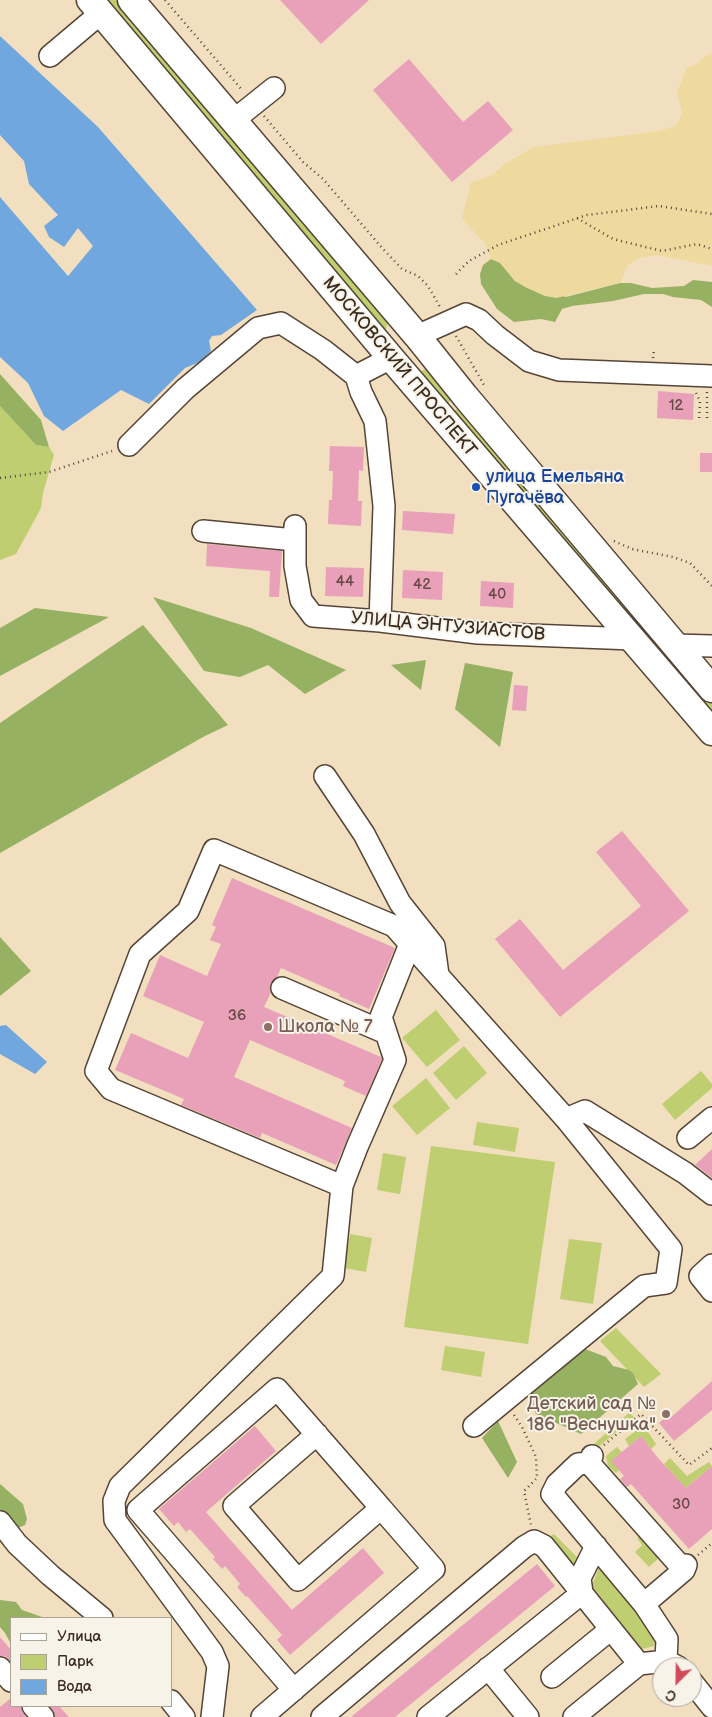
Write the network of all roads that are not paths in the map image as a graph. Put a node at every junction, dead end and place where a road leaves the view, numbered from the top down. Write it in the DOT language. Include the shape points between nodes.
graph roads {
  1 [pos="130,0"];
  2 [pos="95,6"];
  3 [pos="50,56"];
  4 [pos="274,88"];
  5 [pos="234,120"];
  6 [pos="417,336"];
  7 [pos="390,358"];
  8 [pos="703,375"];
  9 [pos="356,376"];
  10 [pos="129,445"];
  11 [pos="203,531"];
  12 [pos="380,621"];
  13 [pos="633,639"];
  14 [pos="674,644"];
  15 [pos="712,646"];
  16 [pos="712,689"];
  17 [pos="712,732"];
  18 [pos="326,776"];
  19 [pos="410,944"];
  20 [pos="438,975"];
  21 [pos="282,988"];
  22 [pos="386,1033"];
  23 [pos="712,1118"];
  24 [pos="566,1119"];
  25 [pos="688,1138"];
  26 [pos="342,1186"];
  27 [pos="712,1194"];
  28 [pos="712,1265"];
  29 [pos="712,1291"];
  30 [pos="474,1426"];
  31 [pos="317,1434"];
  32 [pos="381,1508"];
  33 [pos="0,1522"];
  34 [pos="596,1546"];
  35 [pos="582,1593"];
  36 [pos="644,1604"];
  37 [pos="101,1617"];
  38 [pos="612,1629"];
  39 [pos="671,1657"];
  40 [pos="639,1664"];
  41 [pos="652,1664"];
  42 [pos="0,1668"];
  43 [pos="488,1668"];
  44 [pos="552,1676"];
  45 [pos="10,1681"];
  46 [pos="10,1683"];
  47 [pos="294,1690"];
  48 [pos="0,1692"];
  49 [pos="172,1703"];
  50 [pos="34,1707"];
  51 [pos="43,1717"];
  52 [pos="184,1717"];
  53 [pos="212,1717"];
  54 [pos="262,1717"];
  55 [pos="322,1717"];
  56 [pos="428,1717"];
  57 [pos="528,1717"];
  58 [pos="574,1717"];
  1 -- 5 [label="main road, МОСКОВСКИЙ ПРОСПЕКТ"];
  2 -- 3 [label="street"];
  2 -- 7 [label="main road, МОСКОВСКИЙ ПРОСПЕКТ"];
  4 -- 5 [label="street"];
  5 -- 6 [label="main road, МОСКОВСКИЙ ПРОСПЕКТ"];
  6 -- 7 [label="main road"];
  6 -- 8 [label="street" via="466,314 479,320 529,361 559,370"];
  6 -- 14 [label="main road, МОСКОВСКИЙ ПРОСПЕКТ"];
  7 -- 9 [label="street"];
  7 -- 13 [label="main road, МОСКОВСКИЙ ПРОСПЕКТ"];
  9 -- 10 [label="street" via="323,350 281,324 258,328 185,389"];
  9 -- 12 [label="street" via="374,421 384,506"];
  11 -- 12 [label="street, УЛИЦА ЭНТУЗИАСТОВ" via="295,533 295,566 301,600 313,616"];
  12 -- 13 [label="street, УЛИЦА ЭНТУЗИАСТОВ" via="478,633"];
  13 -- 17 [label="main road, МОСКОВСКИЙ ПРОСПЕКТ"];
  14 -- 15 [label="street"];
  14 -- 16 [label="main road, МОСКОВСКИЙ ПРОСПЕКТ"];
  18 -- 20 [label="street" via="364,834 400,903 434,946"];
  19 -- 20 [label="street"];
  19 -- 22 [label="street" via="382,1017"];
  19 -- 26 [label="street" via="394,926 214,850 188,912 140,954 96,1071 111,1089"];
  20 -- 24 [label="street"];
  21 -- 22 [label="street"];
  22 -- 26 [label="street" via="395,1060"];
  23 -- 25 [label="street"];
  24 -- 27 [label="street" via="586,1111"];
  24 -- 30 [label="street" via="671,1249 666,1283 644,1286"];
  26 -- 53 [label="street" via="333,1276 120,1486 114,1501 115,1520 212,1652 218,1666"];
  28 -- 29 [label="street" via="700,1276"];
  31 -- 32 [label="street"];
  31 -- 32 [label="street" via="234,1506 298,1580"];
  31 -- 47 [label="street" via="277,1389 138,1510"];
  32 -- 47 [label="street" via="434,1569"];
  33 -- 37 [label="street" via="17,1544"];
  34 -- 35 [label="street" via="580,1578"];
  34 -- 36 [label="street"];
  34 -- 36 [label="street" via="552,1494 557,1484 578,1464 590,1460 685,1567"];
  35 -- 38 [label="street"];
  35 -- 43 [label="street"];
  35 -- 55 [label="street" via="544,1546 534,1541"];
  36 -- 39 [label="street" via="667,1639"];
  38 -- 40 [label="street"];
  38 -- 44 [label="street"];
  40 -- 41 [label="street"];
  40 -- 58 [label="street"];
  42 -- 45 [label="street"];
  43 -- 56 [label="street"];
  43 -- 57 [label="street"];
  46 -- 48 [label="street"];
  47 -- 54 [label="street"];
  49 -- 52 [label="street"];
  50 -- 51 [label="street"];
}
